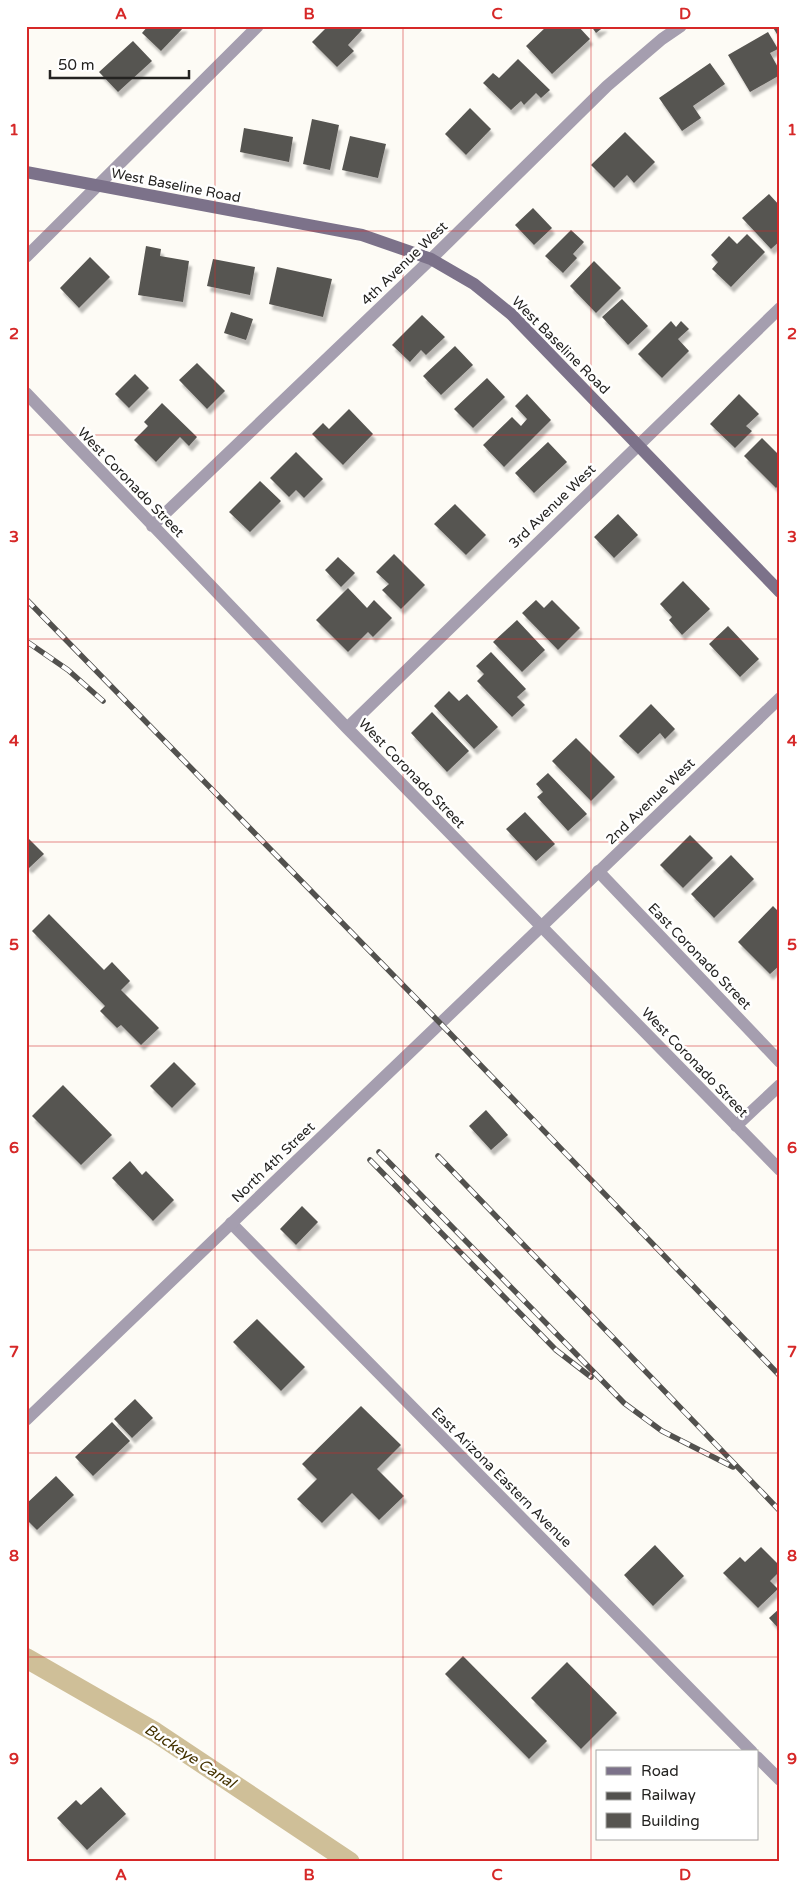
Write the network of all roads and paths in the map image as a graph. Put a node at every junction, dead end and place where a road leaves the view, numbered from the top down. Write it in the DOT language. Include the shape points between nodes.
graph roads {
  1 [pos="258,26"];
  2 [pos="681,26"];
  3 [pos="26,172"];
  4 [pos="97,185"];
  5 [pos="26,257"];
  6 [pos="431,259"];
  7 [pos="780,308"];
  8 [pos="26,393"];
  9 [pos="637,445"];
  10 [pos="152,526"];
  11 [pos="780,592"];
  12 [pos="780,698"];
  13 [pos="347,728"];
  14 [pos="598,871"];
  15 [pos="541,926"];
  16 [pos="780,1062"];
  17 [pos="780,1085"];
  18 [pos="736,1126"];
  19 [pos="780,1170"];
  20 [pos="231,1223"];
  21 [pos="26,1420"];
  22 [pos="750,1750"];
  23 [pos="758,1759"];
  24 [pos="780,1780"];
  1 -- 4 [label="street"];
  2 -- 6 [label="street, 4th Avenue West" via="607,86"];
  3 -- 4 [label="main road, West Baseline Road"];
  4 -- 5 [label="street"];
  4 -- 6 [label="main road, West Baseline Road" via="362,235"];
  6 -- 9 [label="main road, West Baseline Road" via="474,284 511,314"];
  6 -- 10 [label="street, 4th Avenue West"];
  7 -- 9 [label="street, 3rd Avenue West"];
  8 -- 10 [label="street, West Coronado Street"];
  9 -- 11 [label="main road, West Baseline Road"];
  9 -- 13 [label="street, 3rd Avenue West"];
  10 -- 13 [label="street, West Coronado Street"];
  12 -- 14 [label="street, 2nd Avenue West"];
  13 -- 15 [label="street, West Coronado Street"];
  14 -- 15 [label="street, 2nd Avenue West"];
  14 -- 16 [label="street, East Coronado Street"];
  15 -- 18 [label="street, West Coronado Street"];
  15 -- 20 [label="street, North 4th Street"];
  17 -- 18 [label="street"];
  18 -- 19 [label="street, West Coronado Street"];
  20 -- 21 [label="street, North 4th Street"];
  20 -- 22 [label="street, East Arizona Eastern Avenue"];
  23 -- 24 [label="street"];
}
